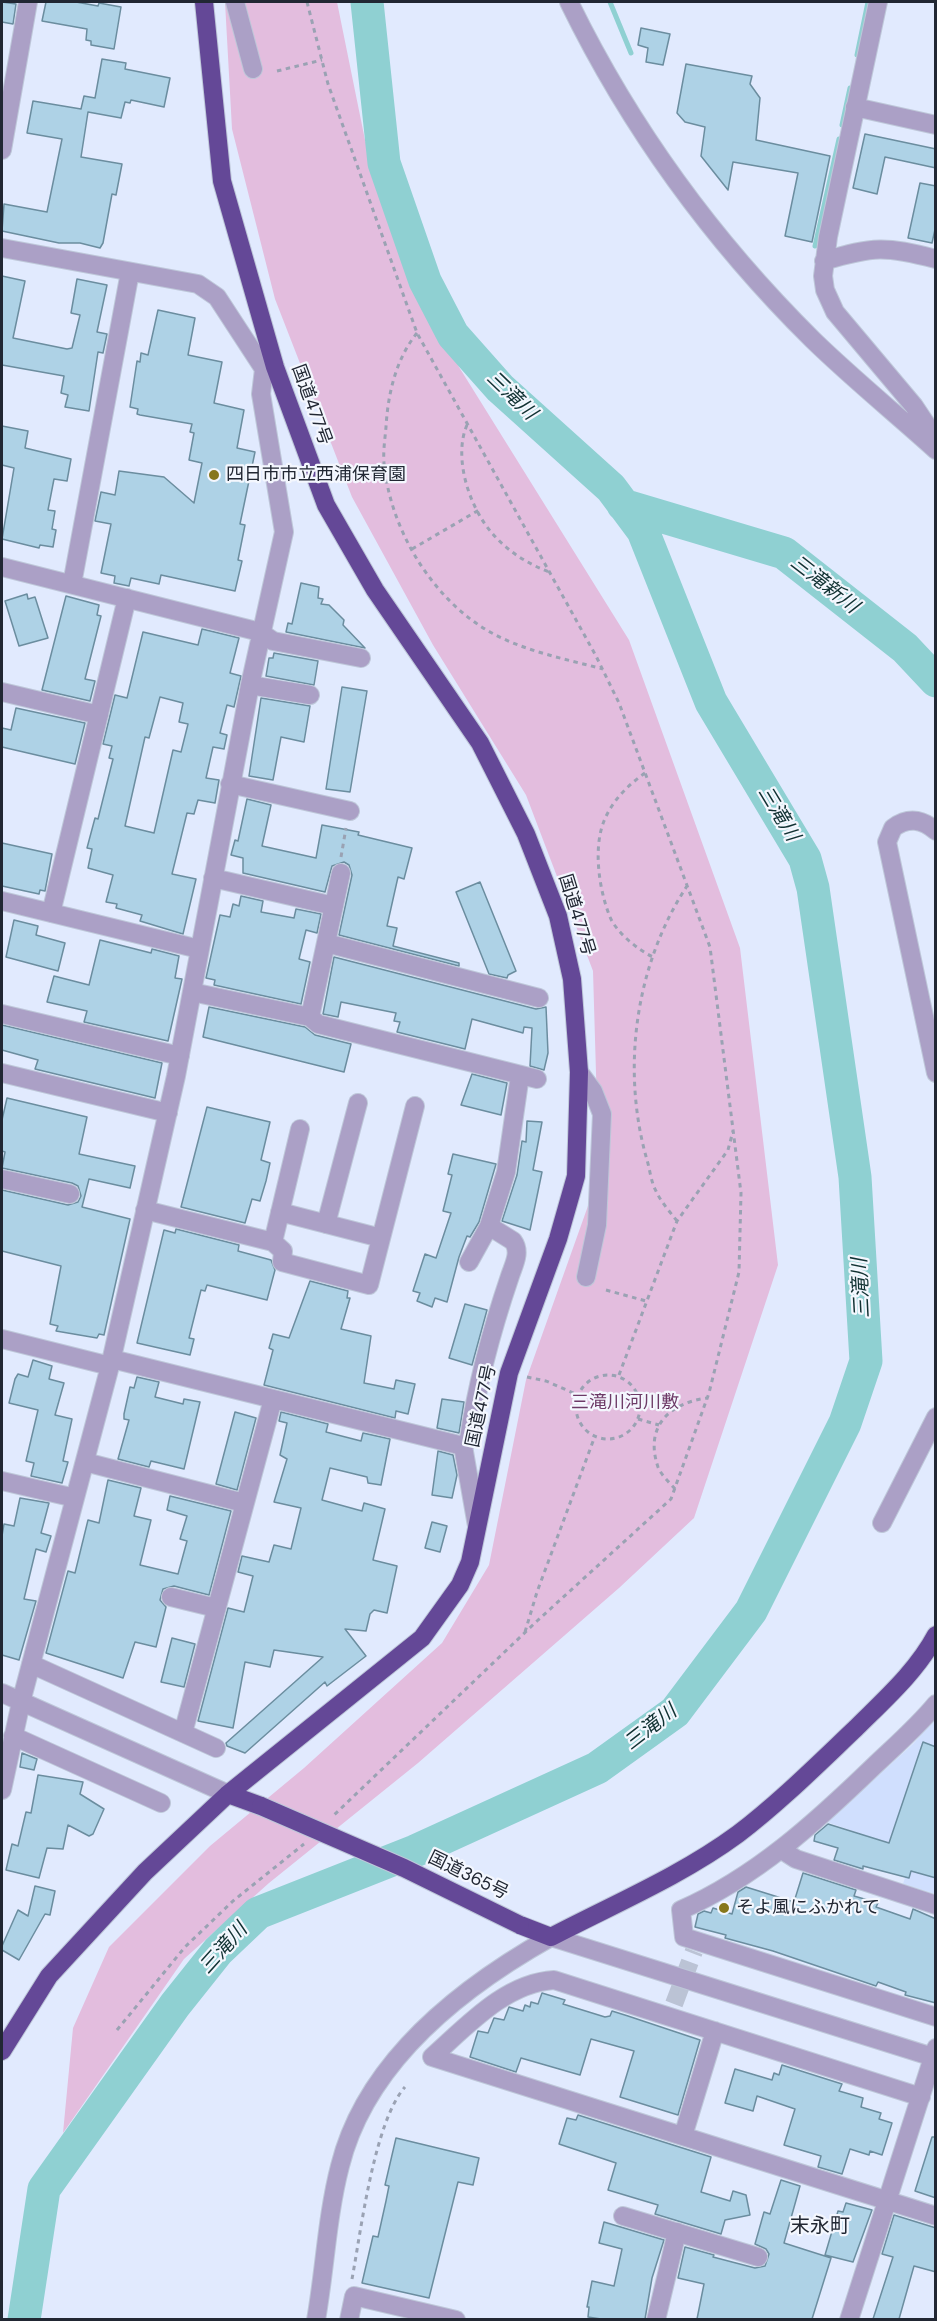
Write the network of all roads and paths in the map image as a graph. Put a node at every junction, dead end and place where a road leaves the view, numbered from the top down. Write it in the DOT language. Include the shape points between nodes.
graph roads {
  1 [pos="28,2"];
  2 [pos="204,2"];
  3 [pos="235,2"];
  4 [pos="569,2"];
  5 [pos="878,2"];
  6 [pos="322,60"];
  7 [pos="253,69"];
  8 [pos="277,71"];
  9 [pos="855,107"];
  10 [pos="936,125"];
  11 [pos="2,150"];
  12 [pos="2,248"];
  13 [pos="936,259"];
  14 [pos="824,261"];
  15 [pos="130,272"];
  16 [pos="417,333"];
  17 [pos="269,368"];
  18 [pos="467,425"];
  19 [pos="936,439"];
  20 [pos="936,450"];
  21 [pos="479,510"];
  22 [pos="412,549"];
  23 [pos="2,567"];
  24 [pos="550,573"];
  25 [pos="72,584"];
  26 [pos="127,598"];
  27 [pos="260,632"];
  28 [pos="360,658"];
  29 [pos="603,669"];
  30 [pos="250,684"];
  31 [pos="2,692"];
  32 [pos="310,695"];
  33 [pos="99,715"];
  34 [pos="645,772"];
  35 [pos="231,784"];
  36 [pos="350,812"];
  37 [pos="936,831"];
  38 [pos="342,873"];
  39 [pos="213,878"];
  40 [pos="687,886"];
  41 [pos="2,901"];
  42 [pos="334,906"];
  43 [pos="51,913"];
  44 [pos="326,943"];
  45 [pos="199,949"];
  46 [pos="653,957"];
  47 [pos="192,992"];
  48 [pos="539,998"];
  49 [pos="2,1014"];
  50 [pos="310,1017"];
  51 [pos="180,1056"];
  52 [pos="579,1072"];
  53 [pos="2,1073"];
  54 [pos="936,1073"];
  55 [pos="358,1103"];
  56 [pos="415,1106"];
  57 [pos="168,1113"];
  58 [pos="300,1129"];
  59 [pos="734,1129"];
  60 [pos="2,1179"];
  61 [pos="70,1194"];
  62 [pos="145,1210"];
  63 [pos="280,1212"];
  64 [pos="677,1221"];
  65 [pos="326,1224"];
  66 [pos="489,1226"];
  67 [pos="381,1238"];
  68 [pos="273,1242"];
  69 [pos="470,1262"];
  70 [pos="586,1277"];
  71 [pos="606,1290"];
  72 [pos="646,1301"];
  73 [pos="2,1339"];
  74 [pos="111,1363"];
  75 [pos="509,1373"];
  76 [pos="619,1375"];
  77 [pos="578,1395"];
  78 [pos="707,1398"];
  79 [pos="273,1399"];
  80 [pos="936,1417"];
  81 [pos="638,1419"];
  82 [pos="659,1425"];
  83 [pos="595,1436"];
  84 [pos="463,1446"];
  85 [pos="85,1462"];
  86 [pos="2,1481"];
  87 [pos="675,1489"];
  88 [pos="75,1498"];
  89 [pos="244,1503"];
  90 [pos="882,1523"];
  91 [pos="478,1531"];
  92 [pos="171,1597"];
  93 [pos="216,1608"];
  94 [pos="525,1632"];
  95 [pos="936,1635"];
  96 [pos="31,1664"];
  97 [pos="2,1693"];
  98 [pos="21,1702"];
  99 [pos="936,1704"];
  100 [pos="183,1733"];
  101 [pos="13,1736"];
  102 [pos="216,1748"];
  103 [pos="2,1790"];
  104 [pos="228,1794"];
  105 [pos="161,1803"];
  106 [pos="782,1850"];
  107 [pos="936,1905"];
  108 [pos="551,1937"];
  109 [pos="936,2017"];
  110 [pos="715,2031"];
  111 [pos="2,2051"];
  112 [pos="935,2055"];
  113 [pos="405,2087"];
  114 [pos="921,2097"];
  115 [pos="683,2136"];
  116 [pos="887,2200"];
  117 [pos="623,2216"];
  118 [pos="936,2216"];
  119 [pos="677,2232"];
  120 [pos="758,2257"];
  121 [pos="354,2296"];
  122 [pos="316,2319"];
  123 [pos="349,2319"];
  124 [pos="456,2319"];
  125 [pos="656,2319"];
  126 [pos="849,2319"];
  1 -- 11 [label="street"];
  2 -- 17 [label="highway, 国道477号" via="222,181"];
  3 -- 7 [label="street"];
  4 -- 20 [label="street" via="638,126 726,246 814,341"];
  5 -- 9 [label="street"];
  6 -- 8 [label="path"];
  9 -- 10 [label="street"];
  9 -- 14 [label="street"];
  12 -- 15 [label="street"];
  13 -- 14 [label="street" via="893,248 862,249"];
  14 -- 19 [label="street" via="825,290 835,312 914,406"];
  15 -- 17 [label="street" via="208,289"];
  15 -- 25 [label="street"];
  16 -- 22 [label="path" via="404,350 387,404 383,462 389,493"];
  17 -- 27 [label="street" via="261,394 284,532"];
  17 -- 52 [label="highway, 国道477号" via="326,505 375,591 480,742 526,834 558,916 572,979"];
  18 -- 21 [label="path" via="461,439 462,469"];
  21 -- 22 [label="path"];
  21 -- 24 [label="path" via="491,533 532,566"];
  22 -- 29 [label="path" via="439,590 489,631 527,648"];
  23 -- 25 [label="street"];
  25 -- 26 [label="street"];
  26 -- 27 [label="street"];
  26 -- 33 [label="street"];
  27 -- 28 [label="street" via="273,641"];
  27 -- 30 [label="street"];
  30 -- 32 [label="street"];
  30 -- 35 [label="street"];
  31 -- 33 [label="street"];
  33 -- 43 [label="street"];
  34 -- 46 [label="path" via="630,783 603,822 598,849 610,918 626,937"];
  35 -- 36 [label="street"];
  35 -- 39 [label="street"];
  36 -- 38 [label="path" via="338,868"];
  37 -- 54 [label="street" via="928,824 908,820 893,828 887,842"];
  38 -- 42 [label="street"];
  39 -- 42 [label="street"];
  39 -- 45 [label="street"];
  40 -- 46 [label="path" via="667,920"];
  41 -- 43 [label="street"];
  42 -- 44 [label="street"];
  43 -- 45 [label="street"];
  44 -- 48 [label="street"];
  44 -- 50 [label="street"];
  45 -- 47 [label="street"];
  46 -- 64 [label="path" via="633,1067 639,1132 656,1191"];
  47 -- 50 [label="street"];
  47 -- 51 [label="street"];
  49 -- 51 [label="street"];
  50 -- 66 [label="street" via="318,1024 529,1077"];
  51 -- 57 [label="street"];
  52 -- 70 [label="street" via="603,1114 597,1225"];
  52 -- 75 [label="highway, 国道477号" via="576,1176 558,1239"];
  53 -- 57 [label="street"];
  55 -- 65 [label="street"];
  56 -- 67 [label="street"];
  57 -- 62 [label="street"];
  58 -- 63 [label="street"];
  59 -- 64 [label="path" via="728,1150"];
  60 -- 61 [label="street"];
  62 -- 68 [label="street"];
  62 -- 74 [label="street"];
  63 -- 65 [label="street"];
  63 -- 68 [label="street"];
  64 -- 72 [label="path"];
  65 -- 67 [label="street"];
  66 -- 69 [label="street"];
  66 -- 84 [label="street" via="513,1241 517,1256 501,1301 469,1439"];
  67 -- 68 [label="street" via="369,1285 282,1262 283,1251"];
  71 -- 72 [label="path"];
  72 -- 76 [label="path"];
  73 -- 74 [label="street"];
  74 -- 79 [label="street"];
  74 -- 85 [label="street"];
  75 -- 77 [label="path" via="546,1381"];
  75 -- 91 [label="highway, 国道477号"];
  76 -- 77 [label="path" via="596,1376"];
  76 -- 81 [label="path" via="636,1389 641,1409"];
  77 -- 83 [label="path" via="576,1412 580,1422"];
  78 -- 82 [label="path" via="671,1410"];
  79 -- 84 [label="street"];
  79 -- 89 [label="street"];
  80 -- 90 [label="street"];
  81 -- 82 [label="path"];
  81 -- 83 [label="path" via="633,1428 615,1438"];
  82 -- 87 [label="path" via="658,1467"];
  83 -- 94 [label="path"];
  84 -- 91 [label="street"];
  85 -- 88 [label="street"];
  85 -- 89 [label="street"];
  86 -- 88 [label="street"];
  88 -- 96 [label="street"];
  89 -- 93 [label="street"];
  91 -- 104 [label="highway, 国道477号" via="460,1584 422,1638"];
  92 -- 93 [label="street"];
  93 -- 100 [label="street"];
  95 -- 108 [label="highway" via="926,1654 871,1713 766,1812 692,1864"];
  96 -- 98 [label="street"];
  96 -- 100 [label="street"];
  97 -- 98 [label="street"];
  98 -- 101 [label="street"];
  98 -- 104 [label="street"];
  99 -- 106 [label="street"];
  100 -- 102 [label="street"];
  101 -- 103 [label="street"];
  101 -- 105 [label="street"];
  104 -- 108 [label="highway, 国道365号, bridge"];
  104 -- 111 [label="highway" via="145,1872 49,1976"];
  106 -- 107 [label="street" via="796,1859"];
  106 -- 109 [label="street" via="713,1895 681,1910 684,1937 696,1947"];
  108 -- 112 [label="street"];
  108 -- 122 [label="street" via="502,1964 441,2012 371,2092 340,2163"];
  110 -- 114 [label="street"];
  110 -- 115 [label="street"];
  110 -- 115 [label="street" via="672,2010 554,1980 534,1982 490,2006 432,2057"];
  112 -- 114 [label="street"];
  113 -- 121 [label="path" via="392,2106 374,2170 351,2287"];
  114 -- 116 [label="street"];
  115 -- 116 [label="street"];
  116 -- 118 [label="street"];
  116 -- 126 [label="street"];
  117 -- 119 [label="street"];
  119 -- 120 [label="street"];
  119 -- 125 [label="street"];
  121 -- 123 [label="street"];
  121 -- 124 [label="street"];
}
